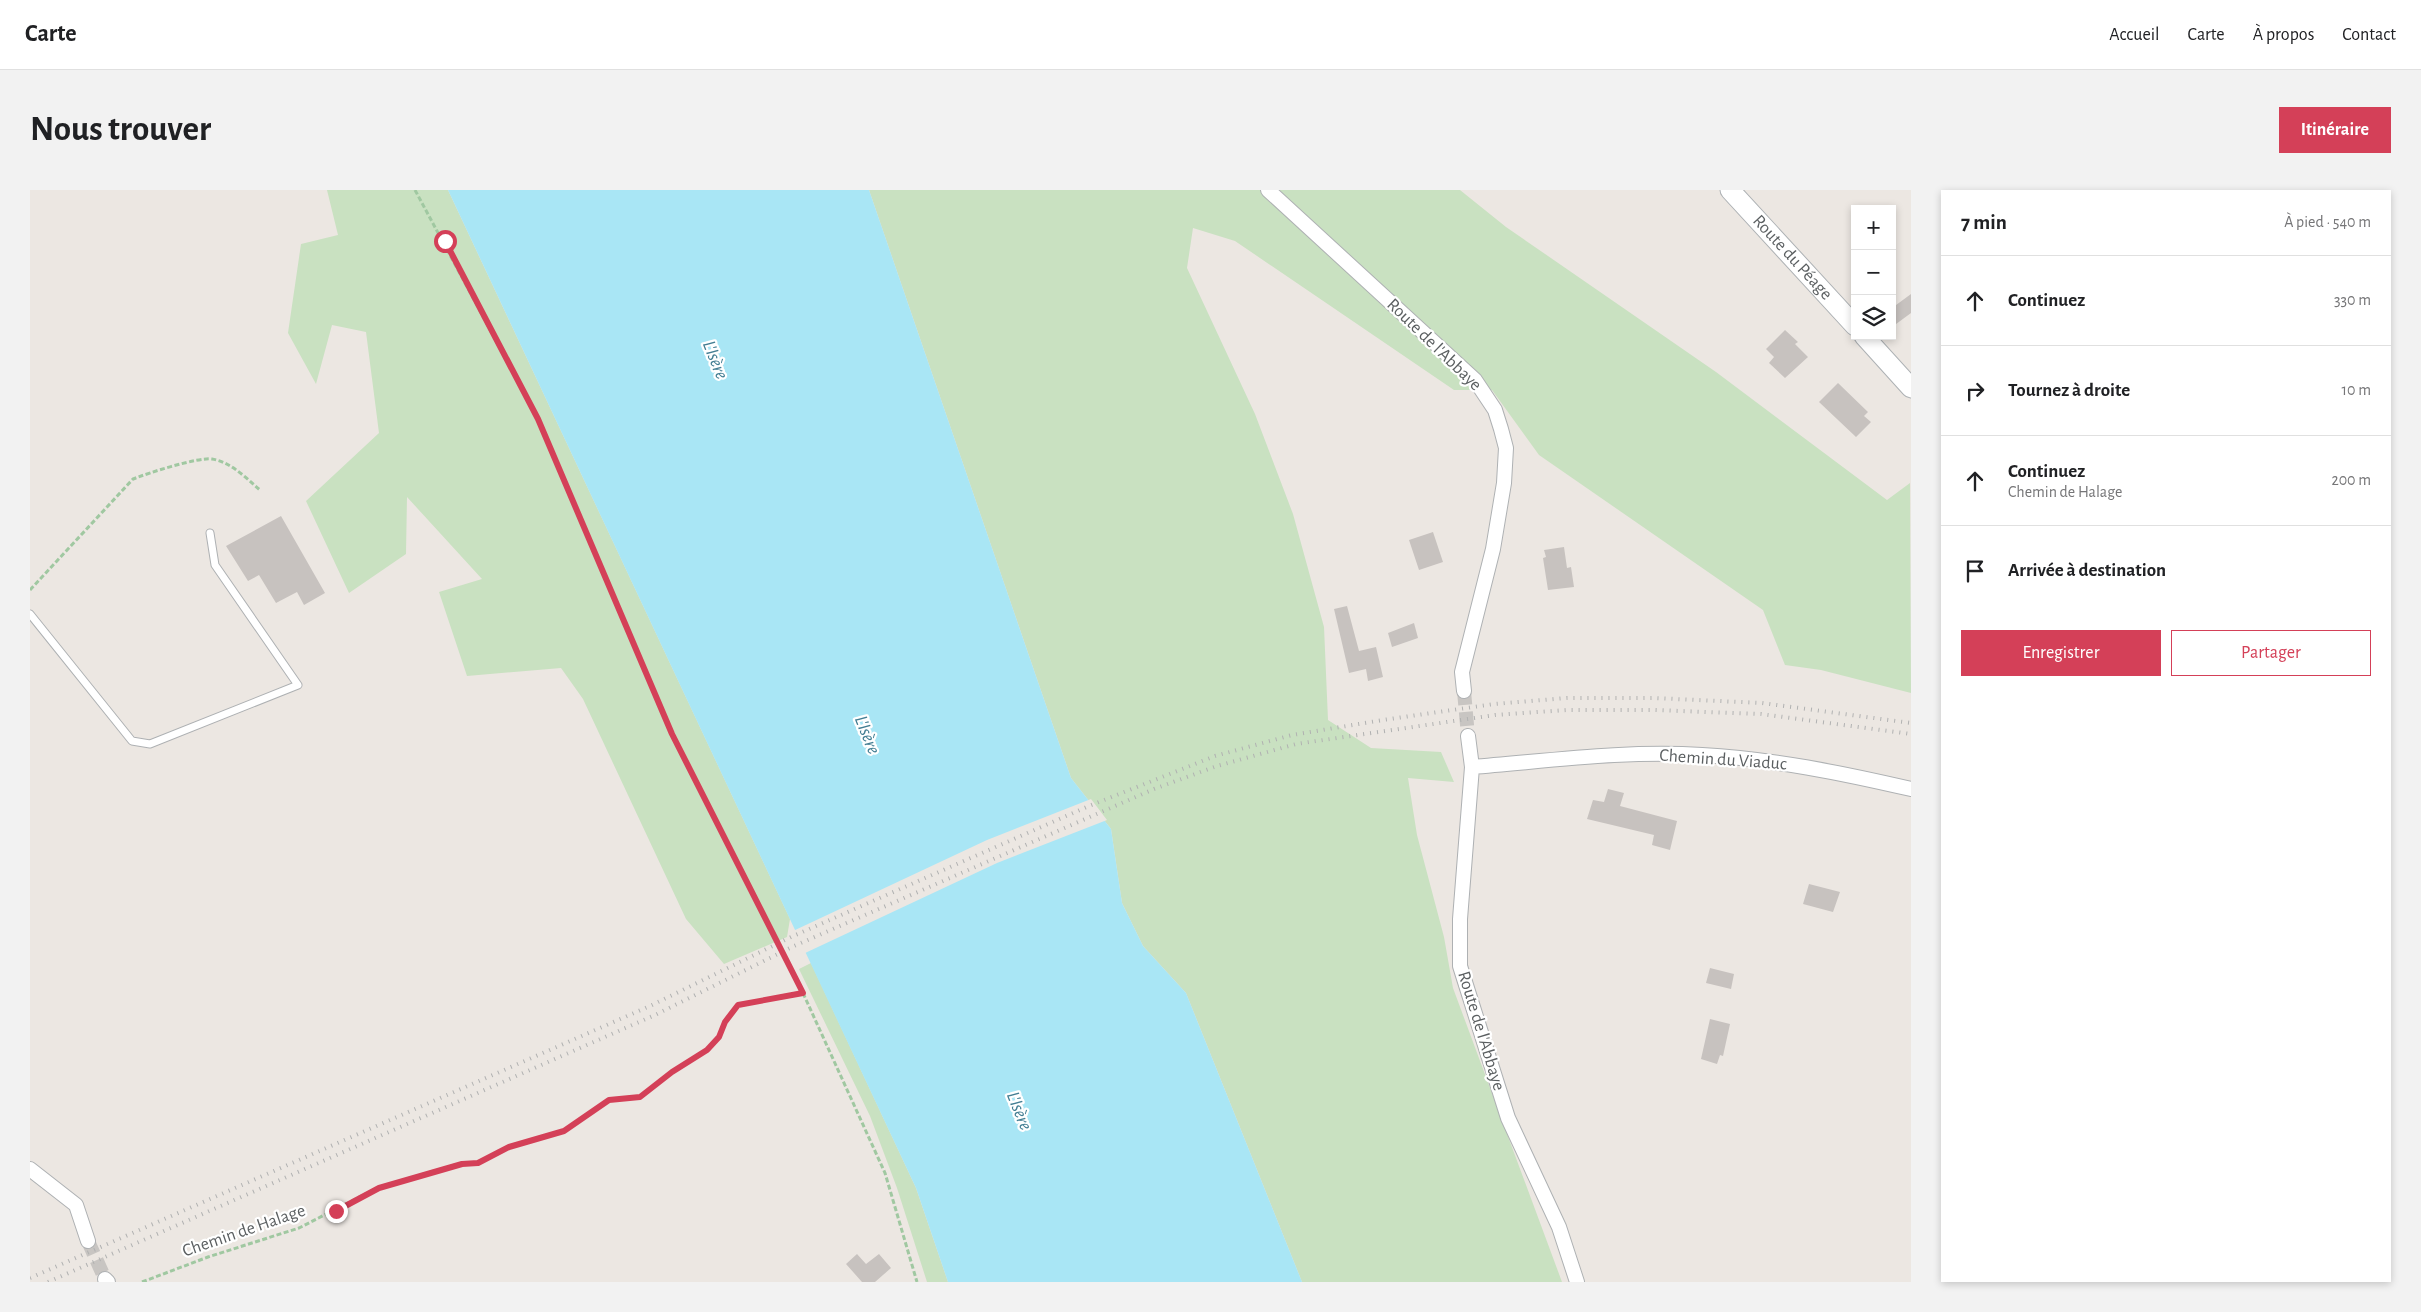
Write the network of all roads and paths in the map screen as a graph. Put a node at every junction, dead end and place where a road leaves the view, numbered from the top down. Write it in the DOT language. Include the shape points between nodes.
graph roads {
  1 [pos="415,190"];
  2 [pos="1268,190"];
  3 [pos="1730,190"];
  4 [pos="1851,322"];
  5 [pos="1868,340"];
  6 [pos="1911,388"];
  7 [pos="260,490"];
  8 [pos="210,533"];
  9 [pos="30,590"];
  10 [pos="30,614"];
  11 [pos="1464,692"];
  12 [pos="1468,736"];
  13 [pos="1472,767"];
  14 [pos="1911,789"];
  15 [pos="803,993"];
  16 [pos="30,1169"];
  17 [pos="88,1240"];
  18 [pos="142,1282"];
  19 [pos="917,1282"];
  20 [pos="1577,1282"];
  1 -- 15 [label="path" via="538,419 672,734"];
  2 -- 11 [label="street, Route de l'Abbaye" via="1475,380 1495,410 1506,448 1504,483 1493,549 1462,672"];
  3 -- 4 [label="street, Route du Péage"];
  5 -- 6 [label="street"];
  7 -- 9 [label="path" via="239,471 211,459 156,470 133,479"];
  8 -- 10 [label="lane" via="214,565 298,685 150,744 132,741"];
  12 -- 13 [label="street, Route de l'Abbaye"];
  13 -- 14 [label="street, Chemin du Viaduc" via="1646,754 1702,755 1820,768"];
  13 -- 20 [label="street, Route de l'Abbaye" via="1460,919 1460,966 1508,1118 1559,1227"];
  15 -- 18 [label="path, Chemin de Halage" via="738,1005 719,1037 707,1050 640,1097 609,1100 564,1131 509,1147 478,1163 462,1164 379,1188 299,1228"];
  15 -- 19 [label="path" via="885,1173"];
  16 -- 17 [label="street" via="76,1205"];
}
